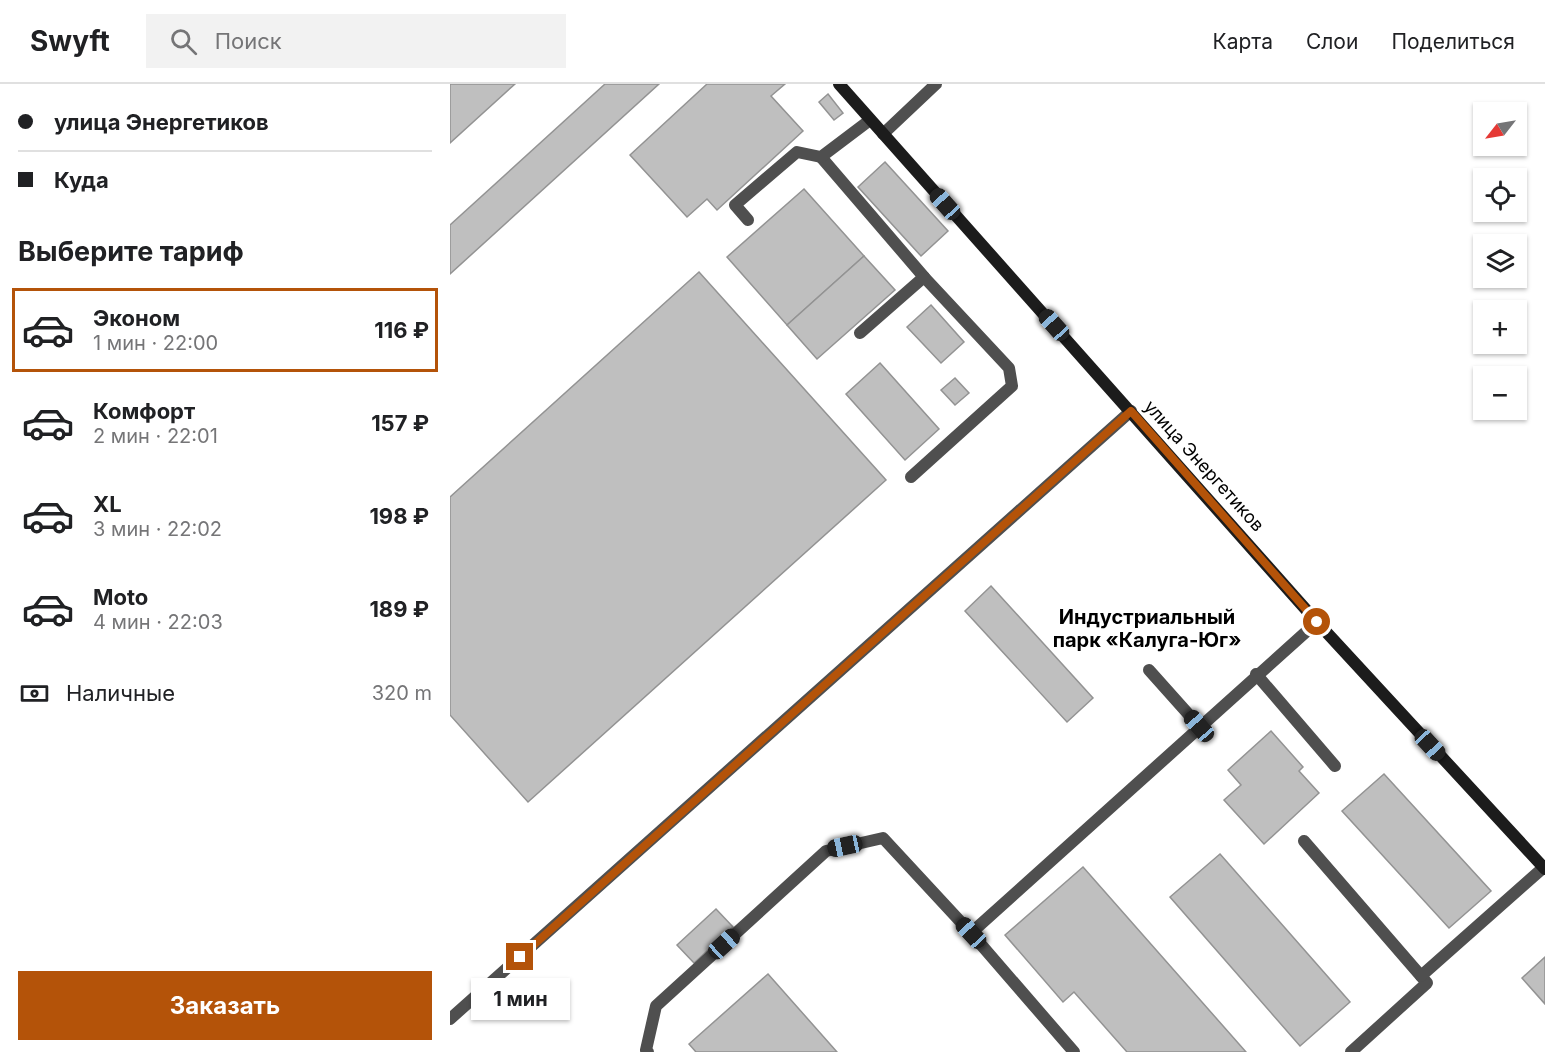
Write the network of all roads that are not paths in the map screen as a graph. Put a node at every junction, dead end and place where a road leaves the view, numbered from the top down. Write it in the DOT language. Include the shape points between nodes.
graph roads {
  1 [pos="839,84"];
  2 [pos="936,84"];
  3 [pos="870,120"];
  4 [pos="883,134"];
  5 [pos="821,158"];
  6 [pos="748,220"];
  7 [pos="924,277"];
  8 [pos="860,333"];
  9 [pos="1131,411"];
  10 [pos="911,477"];
  11 [pos="1317,622"];
  12 [pos="1149,670"];
  13 [pos="1256,674"];
  14 [pos="1199,726"];
  15 [pos="1335,765"];
  16 [pos="1304,841"];
  17 [pos="1544,868"];
  18 [pos="971,933"];
  19 [pos="1421,976"];
  20 [pos="450,1019"];
  21 [pos="648,1052"];
  22 [pos="1074,1052"];
  23 [pos="1352,1052"];
  1 -- 3 [label="street, улица Энергетиков"];
  2 -- 4 [label="lane"];
  3 -- 4 [label="street, улица Энергетиков"];
  3 -- 5 [label="lane"];
  4 -- 9 [label="street, улица Энергетиков"];
  5 -- 6 [label="lane" via="797,152 735,205"];
  5 -- 7 [label="lane"];
  7 -- 8 [label="lane"];
  7 -- 10 [label="lane" via="1009,368 1012,386"];
  9 -- 11 [label="street, улица Энергетиков"];
  9 -- 20 [label="lane"];
  11 -- 13 [label="lane"];
  11 -- 17 [label="street, улица Энергетиков"];
  12 -- 14 [label="lane"];
  13 -- 14 [label="lane"];
  13 -- 15 [label="lane"];
  14 -- 18 [label="lane"];
  16 -- 19 [label="lane"];
  17 -- 19 [label="lane"];
  18 -- 21 [label="lane" via="883,838 826,850 656,1006"];
  18 -- 22 [label="lane"];
  19 -- 23 [label="lane" via="1427,983"];
}
